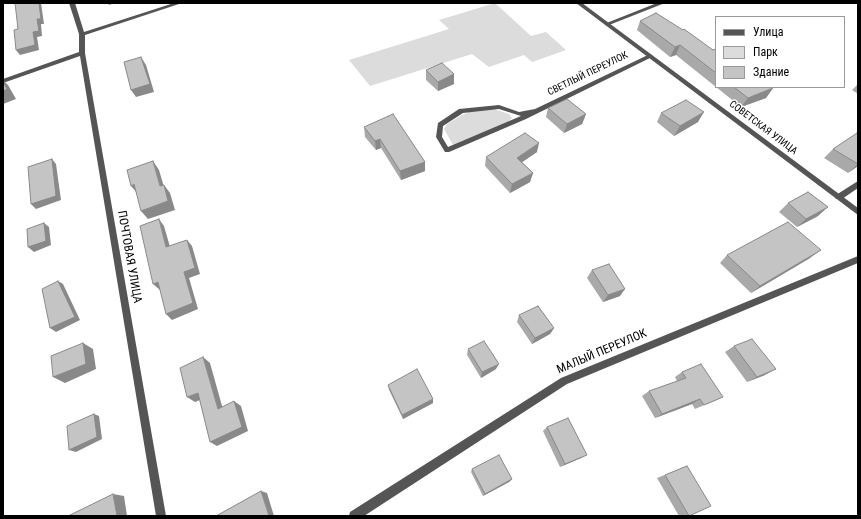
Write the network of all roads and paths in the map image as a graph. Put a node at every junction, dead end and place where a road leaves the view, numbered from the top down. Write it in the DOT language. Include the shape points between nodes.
graph roads {
  1 [pos="72,3"];
  2 [pos="180,3"];
  3 [pos="579,3"];
  4 [pos="662,3"];
  5 [pos="608,24"];
  6 [pos="82,34"];
  7 [pos="82,53"];
  8 [pos="650,56"];
  9 [pos="3,81"];
  10 [pos="535,111"];
  11 [pos="858,184"];
  12 [pos="838,197"];
  13 [pos="858,212"];
  14 [pos="858,259"];
  15 [pos="161,516"];
  16 [pos="354,516"];
  1 -- 6 [label="street, ПОЧТОВАЯ УЛИЦА"];
  2 -- 6 [label="street"];
  3 -- 5 [label="street, СОВЕТСКАЯ УЛИЦА"];
  4 -- 5 [label="street"];
  5 -- 8 [label="street, СОВЕТСКАЯ УЛИЦА"];
  6 -- 7 [label="street, ПОЧТОВАЯ УЛИЦА"];
  7 -- 9 [label="street"];
  7 -- 15 [label="street, ПОЧТОВАЯ УЛИЦА"];
  8 -- 10 [label="street, СВЕТЛЫЙ ПЕРЕУЛОК"];
  8 -- 12 [label="street, СОВЕТСКАЯ УЛИЦА"];
  10 -- 10 [label="street, СВЕТЛЫЙ ПЕРЕУЛОК" via="447,150 439,137 440,125 461,111 499,107 519,114"];
  11 -- 12 [label="street"];
  12 -- 13 [label="street, СОВЕТСКАЯ УЛИЦА"];
  14 -- 16 [label="street, МАЛЫЙ ПЕРЕУЛОК" via="564,381"];
}
